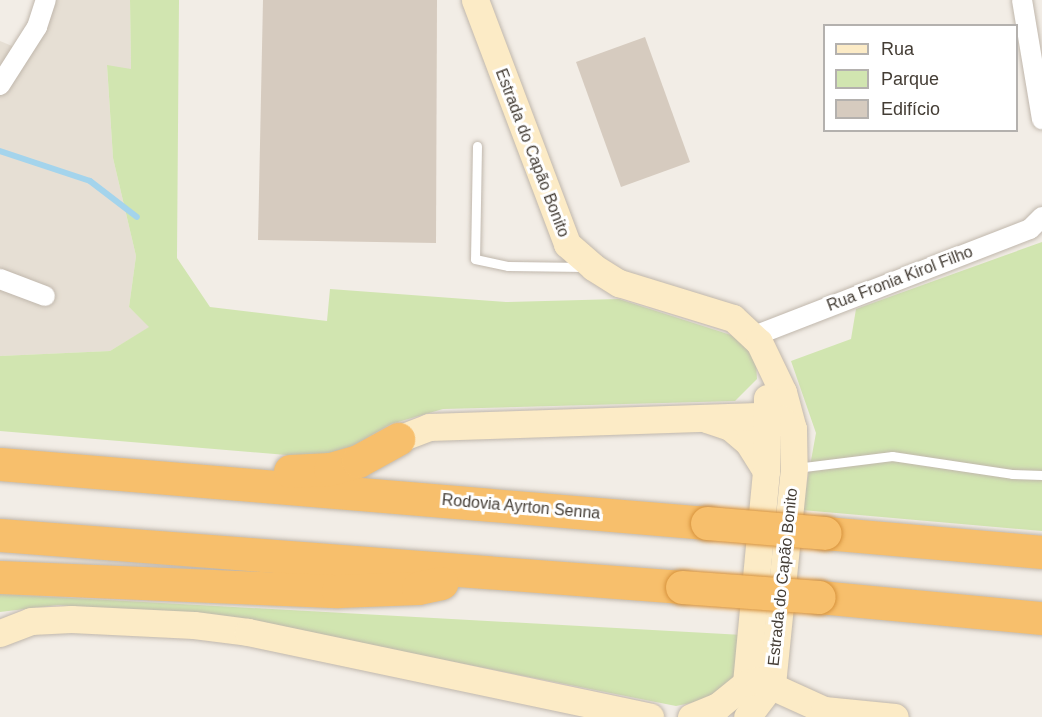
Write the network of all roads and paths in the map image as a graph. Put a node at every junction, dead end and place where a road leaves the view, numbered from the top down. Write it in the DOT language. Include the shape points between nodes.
graph roads {
  1 [pos="46,0"];
  2 [pos="475,0"];
  3 [pos="1022,0"];
  4 [pos="0,85"];
  5 [pos="1042,119"];
  6 [pos="477,146"];
  7 [pos="1042,217"];
  8 [pos="593,267"];
  9 [pos="0,279"];
  10 [pos="45,296"];
  11 [pos="754,336"];
  12 [pos="768,367"];
  13 [pos="766,416"];
  14 [pos="705,419"];
  15 [pos="793,429"];
  16 [pos="398,439"];
  17 [pos="0,450"];
  18 [pos="0,464"];
  19 [pos="794,468"];
  20 [pos="766,471"];
  21 [pos="1042,475"];
  22 [pos="414,498"];
  23 [pos="0,535"];
  24 [pos="1036,545"];
  25 [pos="485,574"];
  26 [pos="0,577"];
  27 [pos="1034,619"];
  28 [pos="0,633"];
  29 [pos="759,683"];
  30 [pos="814,714"];
  31 [pos="650,717"];
  32 [pos="691,717"];
  33 [pos="747,717"];
  34 [pos="896,717"];
  1 -- 4 [label="street" via="37,27"];
  2 -- 8 [label="street, Estrada do Capão Bonito" via="567,244"];
  3 -- 5 [label="street"];
  6 -- 8 [label="lane" via="475,259 508,266"];
  7 -- 11 [label="street, Rua Fronia Kirol Filho" via="1030,229"];
  8 -- 11 [label="street, Estrada do Capão Bonito" via="619,283 733,318"];
  9 -- 10 [label="street"];
  11 -- 12 [label="street, Estrada do Capão Bonito"];
  12 -- 13 [label="street, Estrada do Capão Bonito"];
  12 -- 15 [label="street, Estrada do Capão Bonito" via="783,392"];
  13 -- 14 [label="street"];
  13 -- 15 [label="street" via="780,418"];
  13 -- 20 [label="street, Estrada do Capão Bonito"];
  14 -- 16 [label="street" via="429,427"];
  14 -- 20 [label="street" via="730,427 748,442"];
  15 -- 19 [label="street, Estrada do Capão Bonito"];
  16 -- 17 [label="highway" via="358,461 330,469 294,471"];
  16 -- 22 [label="highway" via="388,454 390,480"];
  18 -- 22 [label="highway, Rodovia Ayrton Senna"];
  19 -- 21 [label="lane" via="892,456"];
  19 -- 29 [label="street, Estrada do Capão Bonito"];
  20 -- 29 [label="street, Estrada do Capão Bonito"];
  22 -- 24 [label="highway, Rodovia Ayrton Senna, bridge" via="934,543"];
  23 -- 25 [label="highway"];
  25 -- 26 [label="highway" via="418,588 338,591"];
  25 -- 27 [label="highway, bridge" via="819,597"];
  28 -- 31 [label="street" via="31,621 71,619 215,627"];
  29 -- 30 [label="street, Estrada do Capão Bonito"];
  29 -- 32 [label="street"];
  29 -- 33 [label="street"];
  30 -- 34 [label="street, Estrada do Capão Bonito"];
}
